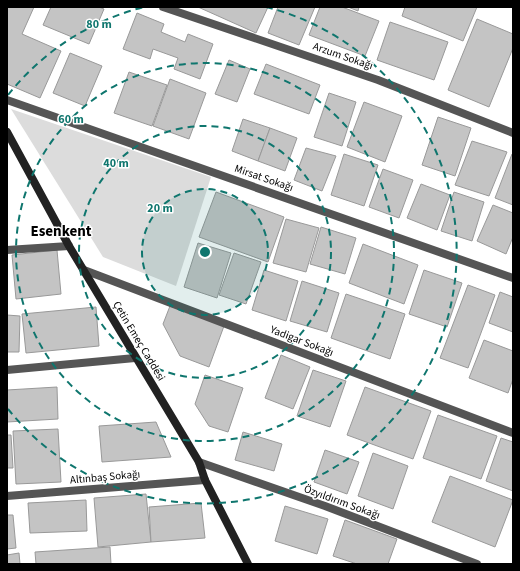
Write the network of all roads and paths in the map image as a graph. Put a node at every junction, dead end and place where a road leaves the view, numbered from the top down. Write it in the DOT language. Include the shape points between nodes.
graph roads {
  1 [pos="163,7"];
  2 [pos="7,100"];
  3 [pos="7,132"];
  4 [pos="513,133"];
  5 [pos="69,246"];
  6 [pos="7,250"];
  7 [pos="84,270"];
  8 [pos="513,278"];
  9 [pos="135,358"];
  10 [pos="7,370"];
  11 [pos="513,433"];
  12 [pos="199,462"];
  13 [pos="205,480"];
  14 [pos="7,496"];
  15 [pos="248,564"];
  16 [pos="477,564"];
  1 -- 4 [label="street, Arzum Sokağı" via="378,80"];
  2 -- 8 [label="street, Mirsat Sokağı"];
  3 -- 5 [label="street, Çetin Emeç Caddesi"];
  5 -- 6 [label="street"];
  5 -- 7 [label="street, Çetin Emeç Caddesi"];
  7 -- 9 [label="street, Çetin Emeç Caddesi"];
  7 -- 11 [label="street, Yadigar Sokağı"];
  9 -- 10 [label="street"];
  9 -- 12 [label="street, Çetin Emeç Caddesi"];
  12 -- 13 [label="street, Çetin Emeç Caddesi"];
  12 -- 16 [label="street, Özyıldırım Sokağı"];
  13 -- 14 [label="street, Altınbaş Sokağı"];
  13 -- 15 [label="street, Çetin Emeç Caddesi"];
}
